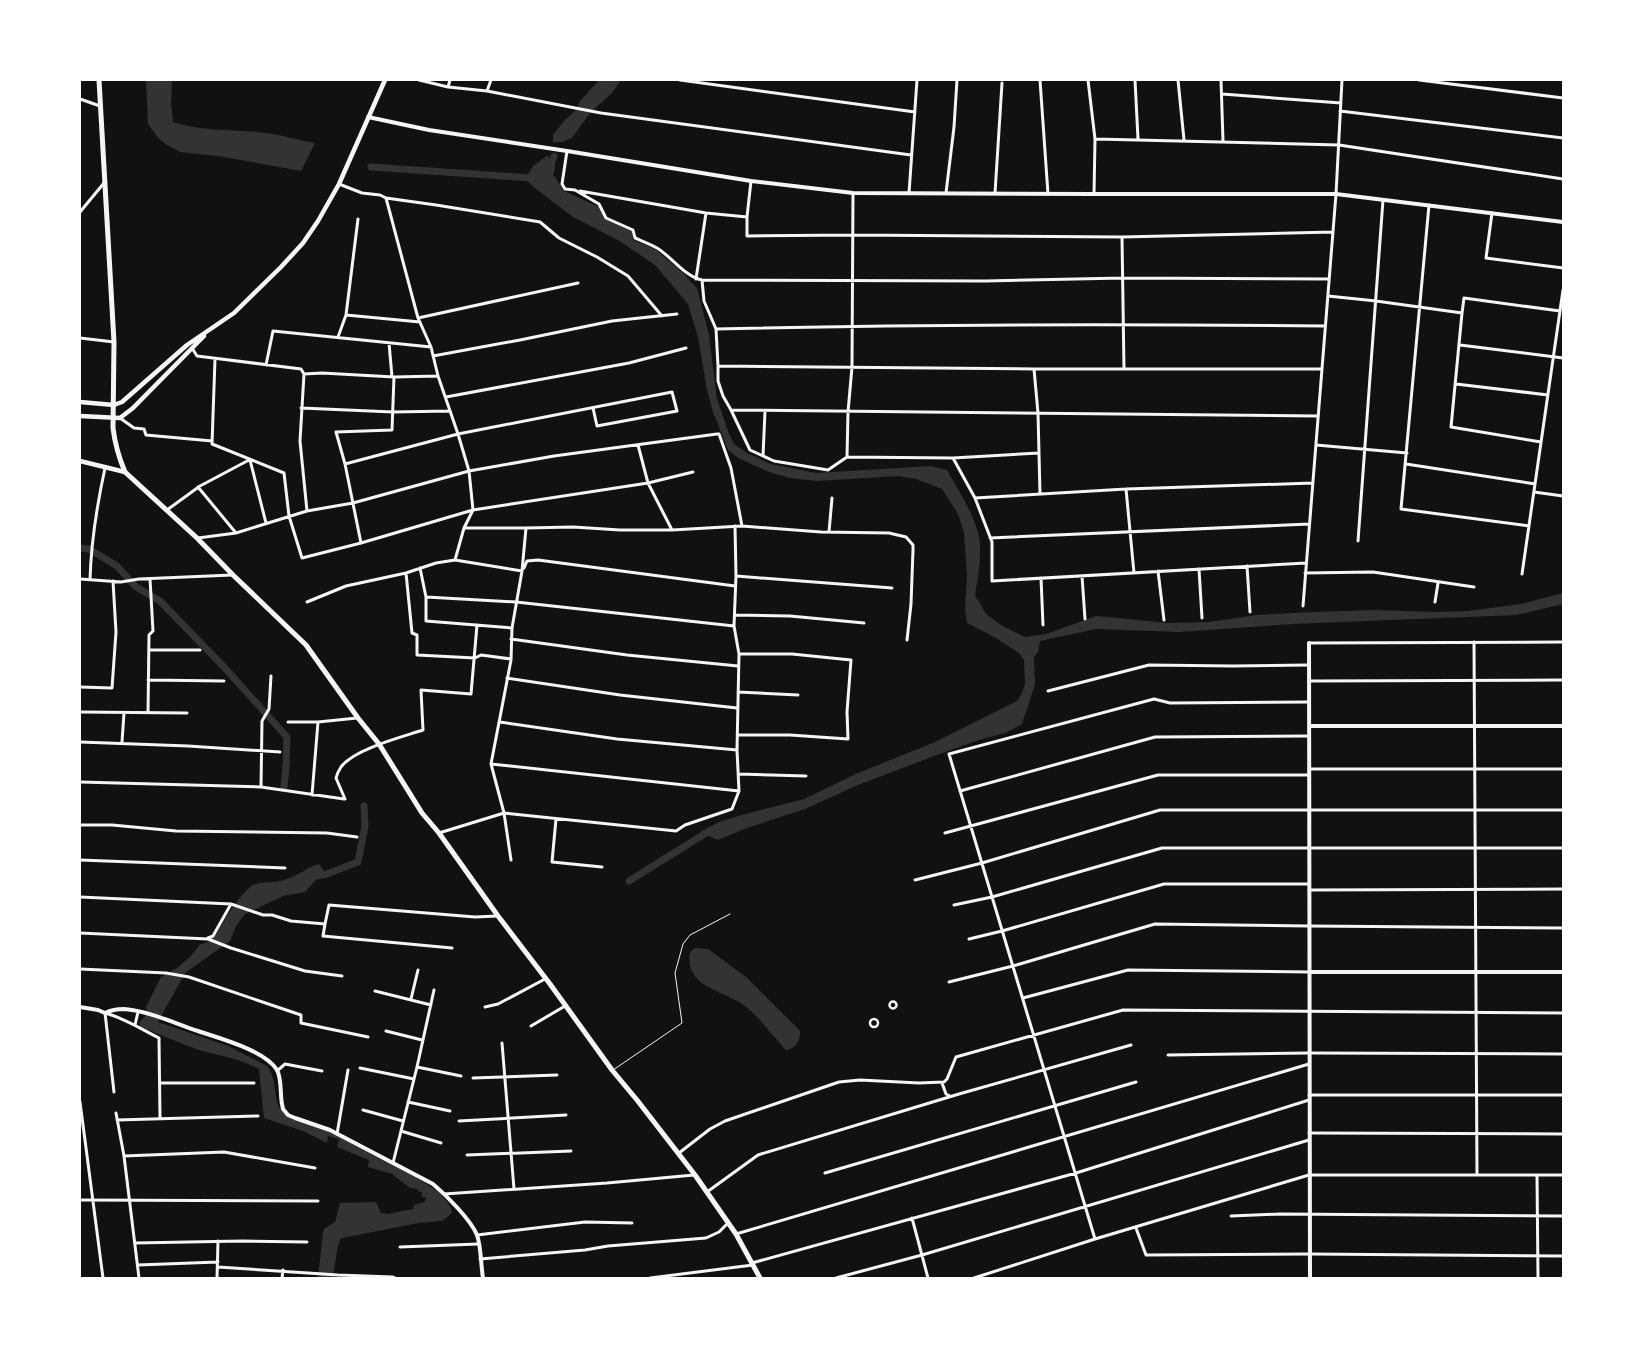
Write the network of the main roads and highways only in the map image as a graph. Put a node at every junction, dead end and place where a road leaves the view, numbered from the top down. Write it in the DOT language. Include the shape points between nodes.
graph roads {
  1 [pos="99,80"];
  2 [pos="385,80"];
  3 [pos="215,327"];
  4 [pos="80,402"];
  5 [pos="114,405"];
  6 [pos="80,416"];
  7 [pos="113,418"];
  8 [pos="80,461"];
  9 [pos="125,472"];
  10 [pos="760,1278"];
  1 -- 5 [label="highway" via="114,342"];
  2 -- 3 [label="main road" via="339,184 303,243"];
  3 -- 5 [label="main road" via="187,345 122,402"];
  3 -- 7 [label="main road" via="133,408 120,418"];
  4 -- 5 [label="main road"];
  5 -- 7 [label="highway"];
  6 -- 7 [label="main road"];
  7 -- 9 [label="highway" via="114,442"];
  8 -- 9 [label="main road"];
  9 -- 10 [label="highway" via="198,538 306,645 379,744 422,813 612,1070 695,1175 736,1234"];
}
